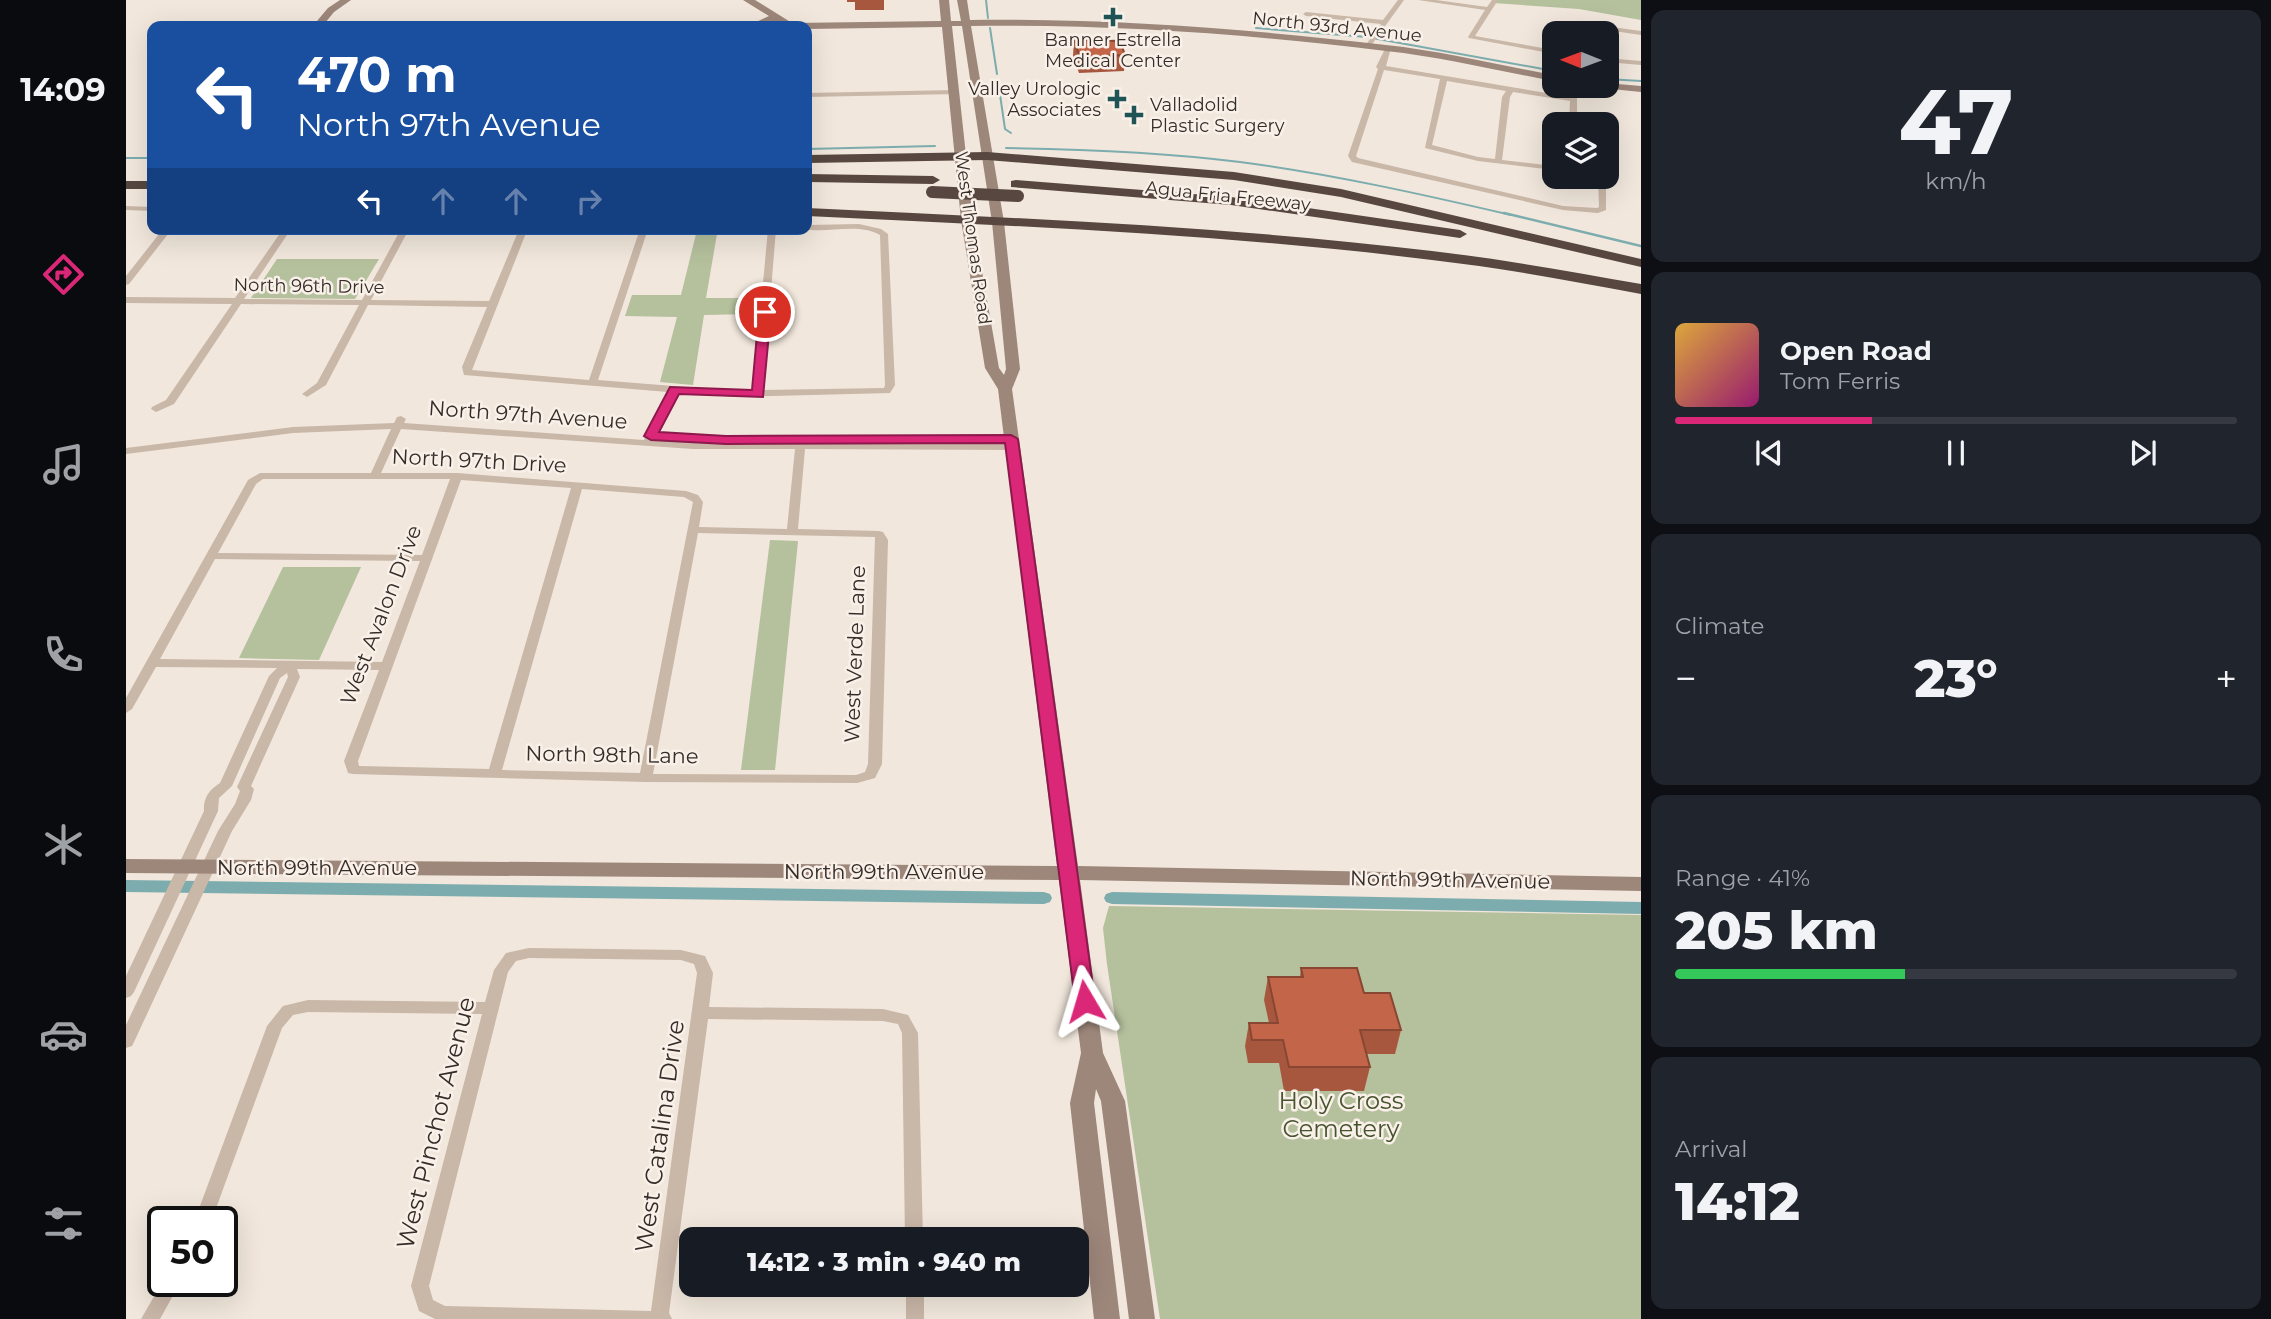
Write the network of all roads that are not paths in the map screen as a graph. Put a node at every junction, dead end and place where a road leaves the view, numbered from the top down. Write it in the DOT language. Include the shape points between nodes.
graph roads {
  1 [pos="346,0"];
  2 [pos="748,0"];
  3 [pos="944,0"];
  4 [pos="962,0"];
  5 [pos="1401,0"];
  6 [pos="1421,0"];
  7 [pos="1495,0"];
  8 [pos="761,7"];
  9 [pos="1489,9"];
  10 [pos="1306,14"];
  11 [pos="322,21"];
  12 [pos="759,21"];
  13 [pos="782,21"];
  14 [pos="883,21"];
  15 [pos="812,22"];
  16 [pos="1384,22"];
  17 [pos="946,23"];
  18 [pos="966,23"];
  19 [pos="812,24"];
  20 [pos="831,26"];
  21 [pos="1619,30"];
  22 [pos="1641,33"];
  23 [pos="1368,46"];
  24 [pos="1388,48"];
  25 [pos="1542,50"];
  26 [pos="1619,61"];
  27 [pos="1641,63"];
  28 [pos="1380,67"];
  29 [pos="953,76"];
  30 [pos="1542,76"];
  31 [pos="1444,78"];
  32 [pos="973,79"];
  33 [pos="1619,87"];
  34 [pos="1641,89"];
  35 [pos="1510,90"];
  36 [pos="955,92"];
  37 [pos="812,95"];
  38 [pos="1574,100"];
  39 [pos="1574,112"];
  40 [pos="961,155"];
  41 [pos="987,156"];
  42 [pos="812,159"];
  43 [pos="1498,162"];
  44 [pos="1542,167"];
  45 [pos="126,173"];
  46 [pos="147,173"];
  47 [pos="812,178"];
  48 [pos="126,185"];
  49 [pos="147,186"];
  50 [pos="932,186"];
  51 [pos="1602,189"];
  52 [pos="812,190"];
  53 [pos="1017,190"];
  54 [pos="126,208"];
  55 [pos="147,209"];
  56 [pos="812,212"];
  57 [pos="967,220"];
  58 [pos="998,222"];
  59 [pos="812,228"];
  60 [pos="879,229"];
  61 [pos="163,235"];
  62 [pos="283,235"];
  63 [pos="402,235"];
  64 [pos="521,235"];
  65 [pos="640,235"];
  66 [pos="771,235"];
  67 [pos="1641,263"];
  68 [pos="1641,269"];
  69 [pos="126,282"];
  70 [pos="1641,286"];
  71 [pos="126,300"];
  72 [pos="237,301"];
  73 [pos="366,302"];
  74 [pos="493,303"];
  75 [pos="592,383"];
  76 [pos="1005,389"];
  77 [pos="674,390"];
  78 [pos="887,391"];
  79 [pos="307,394"];
  80 [pos="758,394"];
  81 [pos="156,410"];
  82 [pos="399,422"];
  83 [pos="649,439"];
  84 [pos="801,442"];
  85 [pos="126,443"];
  86 [pos="1012,443"];
  87 [pos="126,451"];
  88 [pos="374,475"];
  89 [pos="457,476"];
  90 [pos="577,486"];
  91 [pos="694,530"];
  92 [pos="792,531"];
  93 [pos="211,556"];
  94 [pos="427,558"];
  95 [pos="151,663"];
  96 [pos="290,665"];
  97 [pos="386,666"];
  98 [pos="126,709"];
  99 [pos="353,770"];
  100 [pos="494,775"];
  101 [pos="870,775"];
  102 [pos="646,778"];
  103 [pos="225,786"];
  104 [pos="244,787"];
  105 [pos="126,866"];
  106 [pos="185,867"];
  107 [pos="206,867"];
  108 [pos="1070,873"];
  109 [pos="1641,884"];
  110 [pos="700,960"];
  111 [pos="126,992"];
  112 [pos="491,1008"];
  113 [pos="288,1010"];
  114 [pos="701,1013"];
  115 [pos="126,1042"];
  116 [pos="1092,1053"];
  117 [pos="207,1206"];
  118 [pos="914,1227"];
  119 [pos="163,1297"];
  120 [pos="915,1297"];
  121 [pos="149,1319"];
  122 [pos="661,1319"];
  123 [pos="915,1319"];
  124 [pos="1107,1319"];
  125 [pos="1142,1319"];
  1 -- 11 [label="main road"];
  2 -- 8 [label="main road"];
  3 -- 17 [label="main road, West Thomas Road"];
  4 -- 18 [label="main road, West Thomas Road"];
  5 -- 16 [label="street"];
  6 -- 9 [label="street"];
  7 -- 9 [label="street"];
  8 -- 12 [label="main road"];
  8 -- 13 [label="main road"];
  9 -- 25 [label="street" via="1471,37"];
  10 -- 16 [label="street"];
  14 -- 15 [label="main road, North 93rd Avenue"];
  14 -- 17 [label="main road, North 93rd Avenue"];
  14 -- 20 [label="main road"];
  16 -- 23 [label="street"];
  17 -- 18 [label="main road, North 93rd Avenue"];
  17 -- 20 [label="main road, North 93rd Avenue"];
  17 -- 29 [label="main road, West Thomas Road"];
  18 -- 23 [label="main road, North 93rd Avenue" via="1105,23"];
  18 -- 32 [label="main road, West Thomas Road"];
  19 -- 20 [label="main road, North 93rd Avenue"];
  21 -- 22 [label="street"];
  23 -- 24 [label="main road, North 93rd Avenue"];
  24 -- 28 [label="street"];
  24 -- 30 [label="main road, North 93rd Avenue"];
  26 -- 27 [label="street"];
  28 -- 31 [label="street"];
  28 -- 51 [label="street" via="1354,160 1563,208 1598,211 1603,208"];
  29 -- 32 [label="main road"];
  29 -- 36 [label="main road, West Thomas Road"];
  31 -- 35 [label="street"];
  31 -- 43 [label="street" via="1428,146"];
  32 -- 41 [label="main road, West Thomas Road"];
  33 -- 34 [label="main road"];
  35 -- 38 [label="street"];
  35 -- 43 [label="street"];
  36 -- 37 [label="street"];
  36 -- 40 [label="main road, West Thomas Road"];
  38 -- 39 [label="street"];
  40 -- 41 [label="highway"];
  40 -- 42 [label="highway"];
  40 -- 57 [label="main road, West Thomas Road"];
  41 -- 58 [label="main road, West Thomas Road"];
  41 -- 67 [label="highway" via="1292,184"];
  43 -- 44 [label="street"];
  45 -- 46 [label="highway"];
  47 -- 50 [label="highway, Agua Fria Freeway"];
  48 -- 49 [label="highway"];
  50 -- 52 [label="highway, Agua Fria Freeway"];
  50 -- 53 [label="highway, Agua Fria Freeway, bridge"];
  53 -- 68 [label="highway, Agua Fria Freeway" via="1184,196 1345,216"];
  53 -- 70 [label="highway, Agua Fria Freeway" via="1299,223 1473,250"];
  54 -- 55 [label="street"];
  56 -- 57 [label="highway"];
  57 -- 58 [label="highway"];
  57 -- 76 [label="main road, West Thomas Road" via="992,368"];
  58 -- 70 [label="highway" via="1323,242"];
  58 -- 76 [label="main road, West Thomas Road" via="1013,369"];
  59 -- 60 [label="street"];
  60 -- 78 [label="street" via="884,234"];
  61 -- 69 [label="street"];
  62 -- 72 [label="street"];
  63 -- 73 [label="street"];
  64 -- 74 [label="street"];
  65 -- 75 [label="street"];
  66 -- 80 [label="street"];
  71 -- 72 [label="street, North 96th Drive"];
  72 -- 73 [label="street, North 96th Drive"];
  72 -- 81 [label="street" via="170,402"];
  73 -- 74 [label="street, North 96th Drive"];
  73 -- 79 [label="street" via="321,385"];
  74 -- 75 [label="street" via="467,373"];
  75 -- 77 [label="street"];
  76 -- 86 [label="main road, West Thomas Road"];
  77 -- 80 [label="street"];
  77 -- 83 [label="street"];
  78 -- 80 [label="street"];
  82 -- 83 [label="street, North 97th Avenue"];
  82 -- 85 [label="street, North 97th Avenue" via="322,421"];
  82 -- 87 [label="street, North 97th Avenue"];
  82 -- 88 [label="street"];
  83 -- 84 [label="street, North 97th Avenue"];
  84 -- 86 [label="street, North 97th Avenue"];
  84 -- 92 [label="street"];
  86 -- 108 [label="main road, West Thomas Road"];
  88 -- 89 [label="street, North 97th Drive"];
  88 -- 93 [label="street, North 97th Drive" via="260,476 252,482"];
  89 -- 90 [label="street, North 97th Drive"];
  89 -- 94 [label="street, West Avalon Drive"];
  90 -- 91 [label="street, North 97th Drive" via="694,496 698,502"];
  90 -- 100 [label="street"];
  91 -- 92 [label="street"];
  91 -- 102 [label="street"];
  92 -- 101 [label="street, West Verde Lane" via="879,534 882,540 875,751"];
  93 -- 94 [label="street"];
  93 -- 95 [label="street"];
  94 -- 97 [label="street, West Avalon Drive"];
  95 -- 96 [label="street"];
  95 -- 98 [label="street"];
  96 -- 97 [label="street"];
  96 -- 103 [label="street" via="275,677"];
  96 -- 104 [label="street" via="293,677"];
  97 -- 99 [label="street, West Avalon Drive" via="351,761"];
  99 -- 100 [label="street, North 98th Lane"];
  100 -- 102 [label="street, North 98th Lane"];
  101 -- 102 [label="street, North 98th Lane" via="857,779"];
  103 -- 104 [label="street"];
  103 -- 106 [label="street" via="212,794 211,811"];
  104 -- 107 [label="street" via="247,796"];
  105 -- 106 [label="main road, North 99th Avenue"];
  106 -- 107 [label="main road, North 99th Avenue"];
  106 -- 111 [label="street"];
  107 -- 108 [label="main road, North 99th Avenue"];
  107 -- 115 [label="street"];
  108 -- 109 [label="main road, North 99th Avenue"];
  108 -- 116 [label="main road, West Thomas Road"];
  110 -- 112 [label="street, West Pinchot Avenue" via="528,953 511,957 501,970"];
  110 -- 114 [label="street, West Catalina Drive" via="705,973"];
  112 -- 113 [label="street" via="308,1006"];
  112 -- 122 [label="street, West Pinchot Avenue" via="420,1286 425,1305 443,1314"];
  113 -- 117 [label="street" via="275,1026"];
  114 -- 118 [label="street" via="902,1019 910,1033"];
  114 -- 122 [label="street, West Catalina Drive"];
  116 -- 124 [label="main road, West Thomas Road" via="1082,1103"];
  116 -- 125 [label="main road, West Thomas Road" via="1113,1101"];
  119 -- 121 [label="street"];
  120 -- 123 [label="street"];
}
